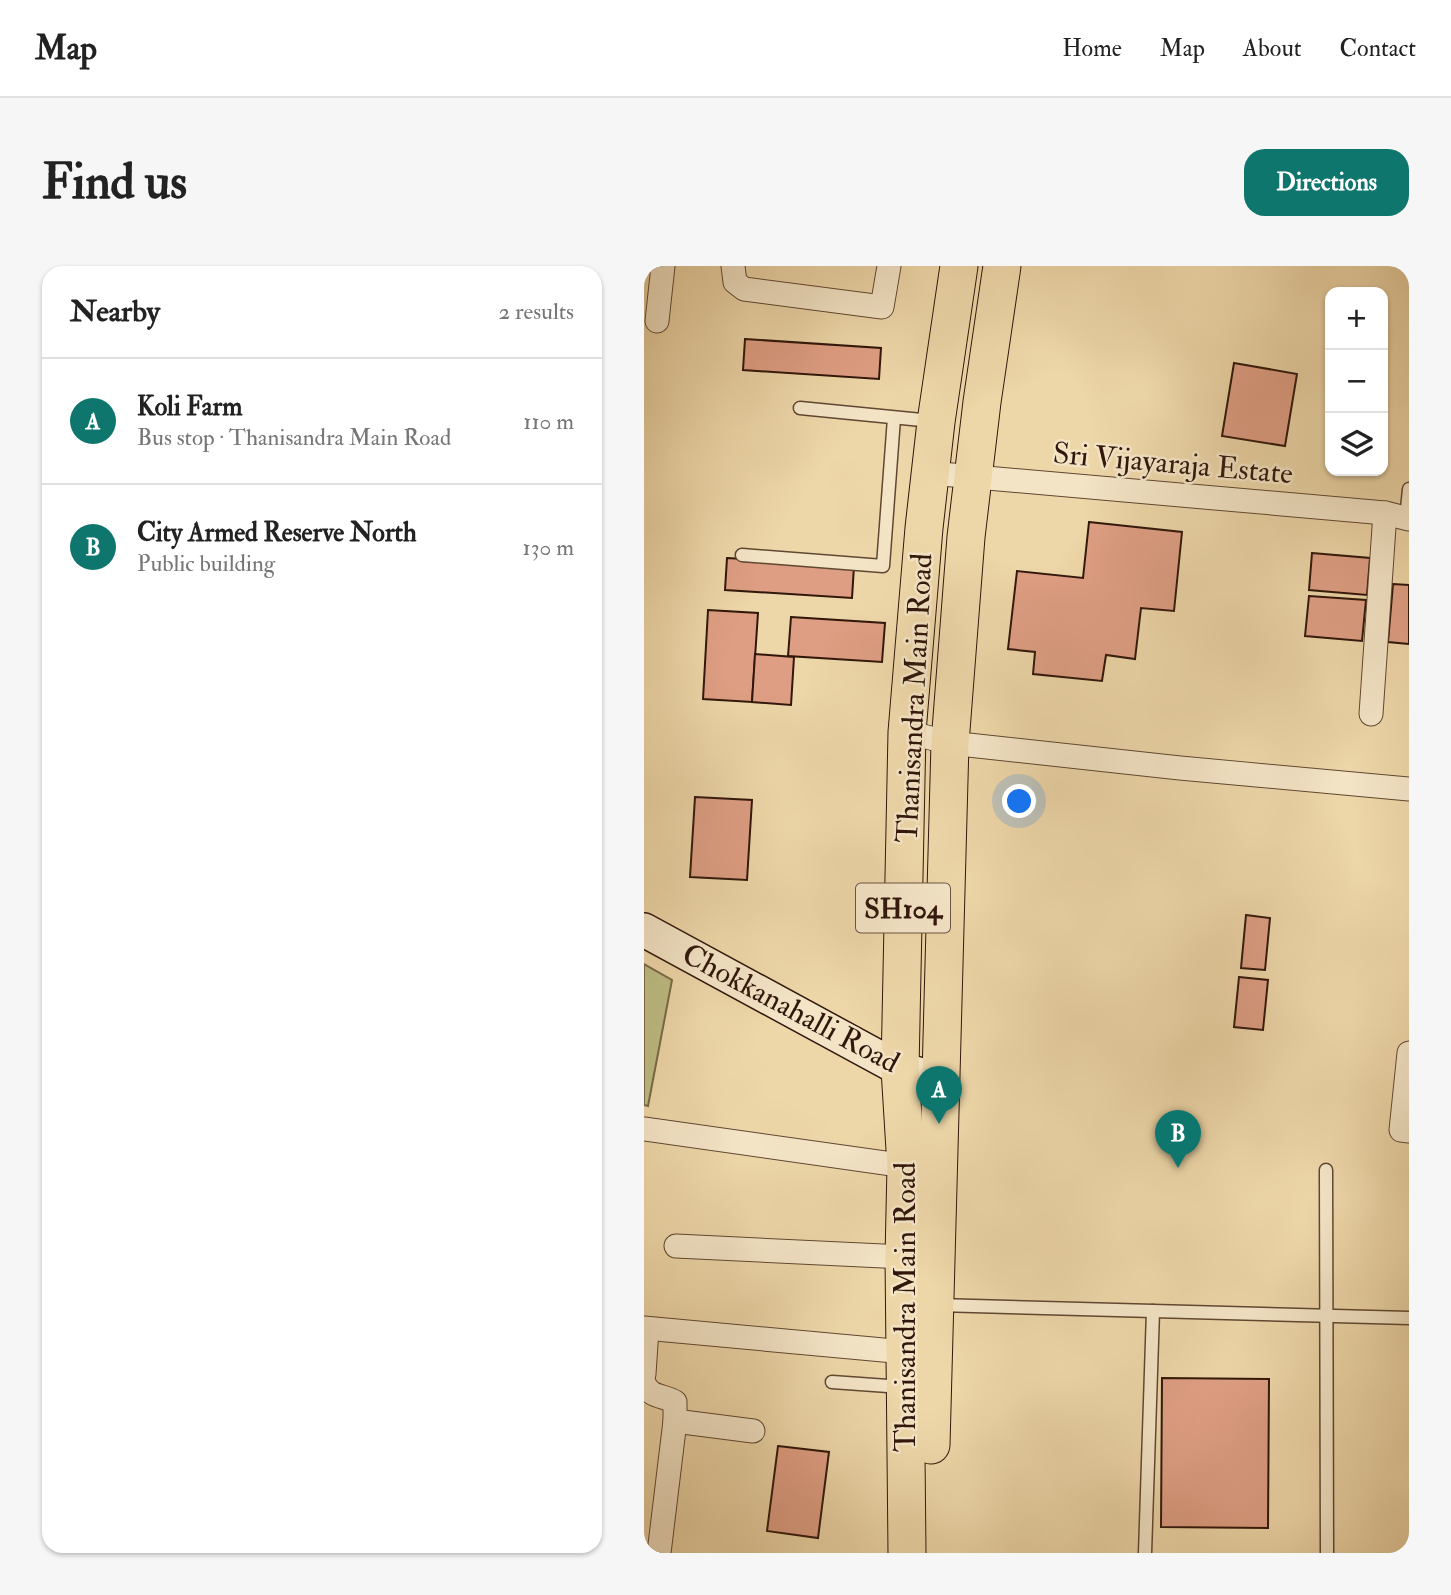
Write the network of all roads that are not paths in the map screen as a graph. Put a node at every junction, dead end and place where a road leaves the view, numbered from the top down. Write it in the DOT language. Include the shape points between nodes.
graph roads {
  1 [pos="663,266"];
  2 [pos="733,266"];
  3 [pos="889,266"];
  4 [pos="959,266"];
  5 [pos="1002,266"];
  6 [pos="657,321"];
  7 [pos="800,408"];
  8 [pos="894,418"];
  9 [pos="936,422"];
  10 [pos="930,472"];
  11 [pos="973,477"];
  12 [pos="1409,489"];
  13 [pos="1400,517"];
  14 [pos="742,555"];
  15 [pos="1371,714"];
  16 [pos="907,732"];
  17 [pos="950,743"];
  18 [pos="1409,789"];
  19 [pos="644,930"];
  20 [pos="1409,1053"];
  21 [pos="900,1069"];
  22 [pos="940,1080"];
  23 [pos="644,1129"];
  24 [pos="1409,1131"];
  25 [pos="906,1166"];
  26 [pos="1326,1170"];
  27 [pos="676,1246"];
  28 [pos="904,1257"];
  29 [pos="934,1304"];
  30 [pos="1153,1311"];
  31 [pos="1327,1316"];
  32 [pos="1409,1318"];
  33 [pos="645,1329"];
  34 [pos="905,1369"];
  35 [pos="644,1374"];
  36 [pos="832,1382"];
  37 [pos="644,1383"];
  38 [pos="675,1421"];
  39 [pos="753,1431"];
  40 [pos="659,1553"];
  41 [pos="906,1553"];
  42 [pos="930,1553"];
  43 [pos="1145,1553"];
  44 [pos="1327,1553"];
  1 -- 6 [label="street"];
  2 -- 3 [label="street" via="735,282 744,289 882,307"];
  4 -- 9 [label="main road, Thanisandra Main Road / SH104"];
  5 -- 11 [label="main road, Thanisandra Main Road / SH104"];
  7 -- 8 [label="lane"];
  8 -- 9 [label="lane"];
  8 -- 14 [label="lane" via="883,566"];
  9 -- 10 [label="main road, Thanisandra Main Road / SH104"];
  10 -- 11 [label="street, Sri Vijayaraja Estate"];
  10 -- 16 [label="main road, Thanisandra Main Road / SH104"];
  11 -- 13 [label="street, Sri Vijayaraja Estate"];
  11 -- 17 [label="main road, Thanisandra Main Road / SH104"];
  12 -- 13 [label="lane"];
  13 -- 15 [label="street"];
  16 -- 17 [label="street"];
  16 -- 21 [label="main road, Thanisandra Main Road / SH104"];
  17 -- 18 [label="street"];
  17 -- 22 [label="main road, Thanisandra Main Road / SH104"];
  19 -- 21 [label="street, Chokkanahalli Road"];
  20 -- 24 [label="street" via="1401,1129"];
  21 -- 22 [label="street, Chokkanahalli Road"];
  21 -- 25 [label="main road, Thanisandra Main Road / SH104"];
  22 -- 29 [label="main road, Thanisandra Main Road / SH104"];
  23 -- 25 [label="street"];
  25 -- 28 [label="main road, Thanisandra Main Road / SH104"];
  26 -- 31 [label="lane"];
  27 -- 28 [label="street"];
  28 -- 34 [label="main road, Thanisandra Main Road / SH104"];
  29 -- 30 [label="lane"];
  29 -- 42 [label="main road, Thanisandra Main Road / SH104"];
  30 -- 31 [label="lane"];
  30 -- 43 [label="lane"];
  31 -- 32 [label="lane"];
  31 -- 44 [label="lane"];
  33 -- 34 [label="street"];
  33 -- 35 [label="street"];
  34 -- 36 [label="lane"];
  34 -- 41 [label="main road, Thanisandra Main Road / SH104"];
  37 -- 38 [label="street" via="653,1395 675,1402"];
  38 -- 39 [label="street"];
  38 -- 40 [label="street"];
}
